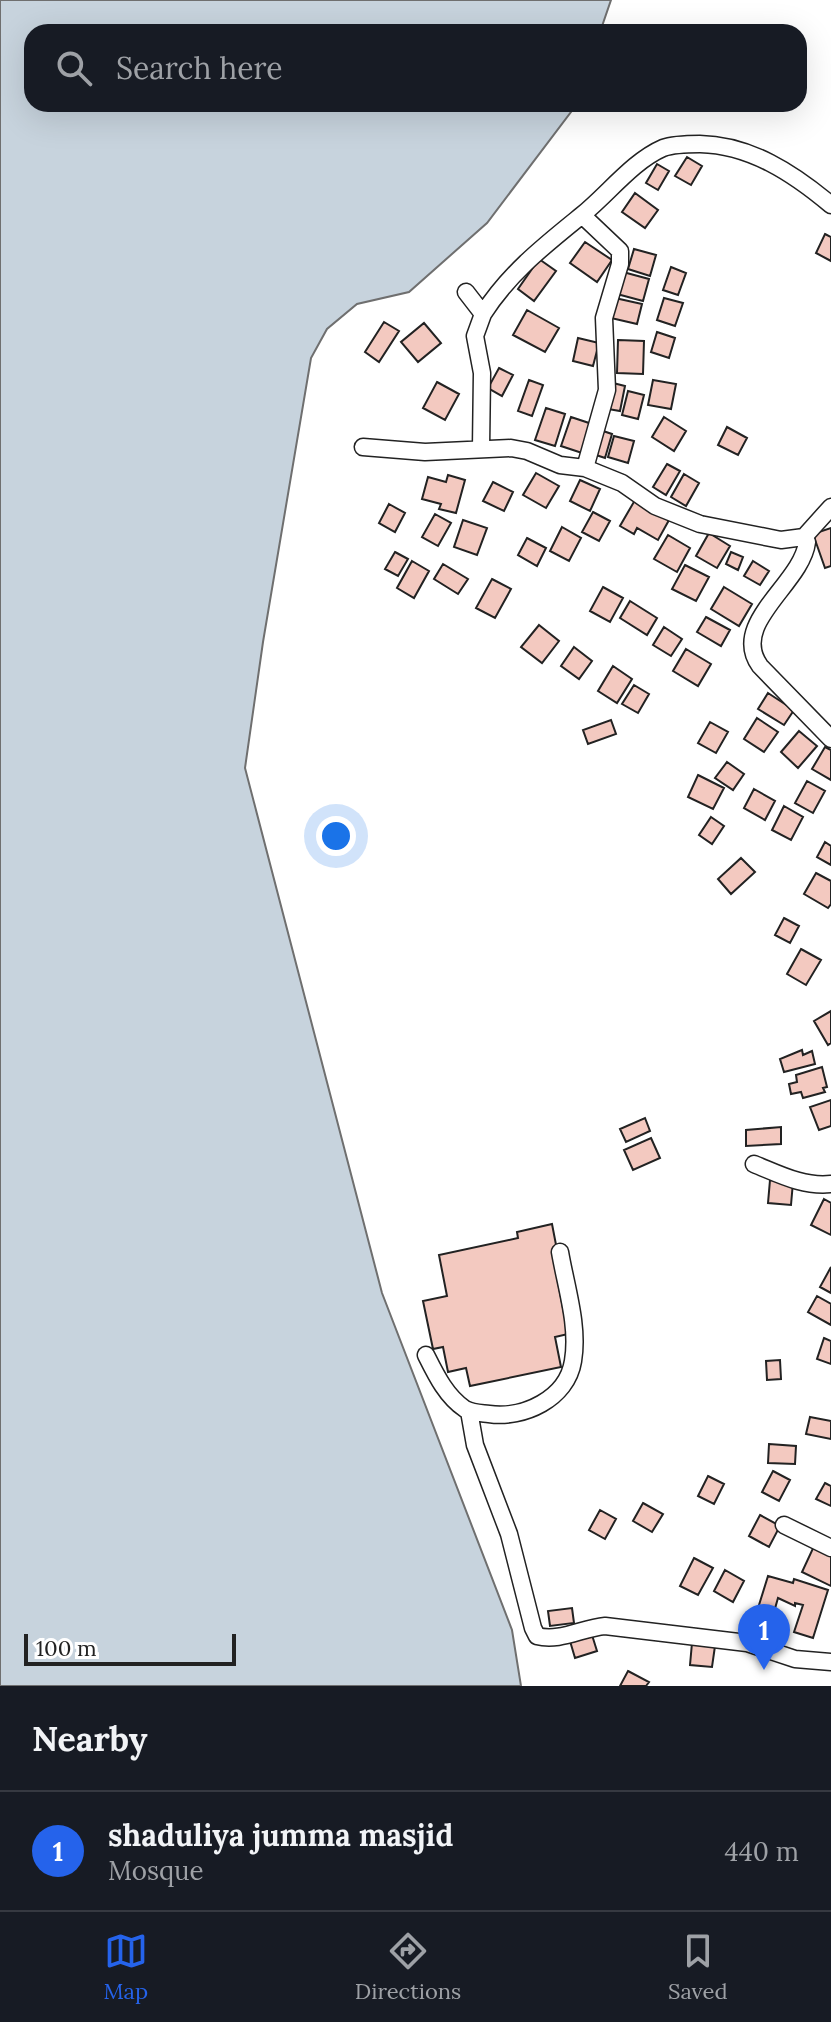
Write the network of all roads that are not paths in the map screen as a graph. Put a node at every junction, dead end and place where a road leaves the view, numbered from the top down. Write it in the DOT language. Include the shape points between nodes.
graph roads {
  1 [pos="831,205"];
  2 [pos="582,215"];
  3 [pos="466,292"];
  4 [pos="483,314"];
  5 [pos="363,447"];
  6 [pos="481,448"];
  7 [pos="585,468"];
  8 [pos="831,507"];
  9 [pos="804,537"];
  10 [pos="831,739"];
  11 [pos="754,1164"];
  12 [pos="831,1184"];
  13 [pos="560,1252"];
  14 [pos="426,1355"];
  15 [pos="469,1411"];
  16 [pos="784,1525"];
  17 [pos="831,1548"];
  18 [pos="831,1662"];
  1 -- 2 [label="street" via="758,155 723,145 689,144 664,148"];
  2 -- 4 [label="street" via="518,270"];
  2 -- 7 [label="street" via="620,251 604,318 607,390"];
  3 -- 4 [label="street"];
  4 -- 6 [label="street" via="475,336 482,373"];
  5 -- 6 [label="street" via="425,452"];
  6 -- 7 [label="street" via="527,451 560,465"];
  7 -- 9 [label="street" via="700,524 781,540"];
  8 -- 9 [label="street"];
  9 -- 10 [label="street" via="806,555 767,606 751,642 760,666"];
  11 -- 12 [label="street" via="796,1181"];
  13 -- 15 [label="street" via="574,1336 573,1364 558,1392 531,1410 501,1416"];
  14 -- 15 [label="street" via="442,1386"];
  15 -- 18 [label="street" via="475,1445 509,1534 537,1636 560,1637 605,1626 747,1643 795,1659"];
  16 -- 17 [label="street"];
}
